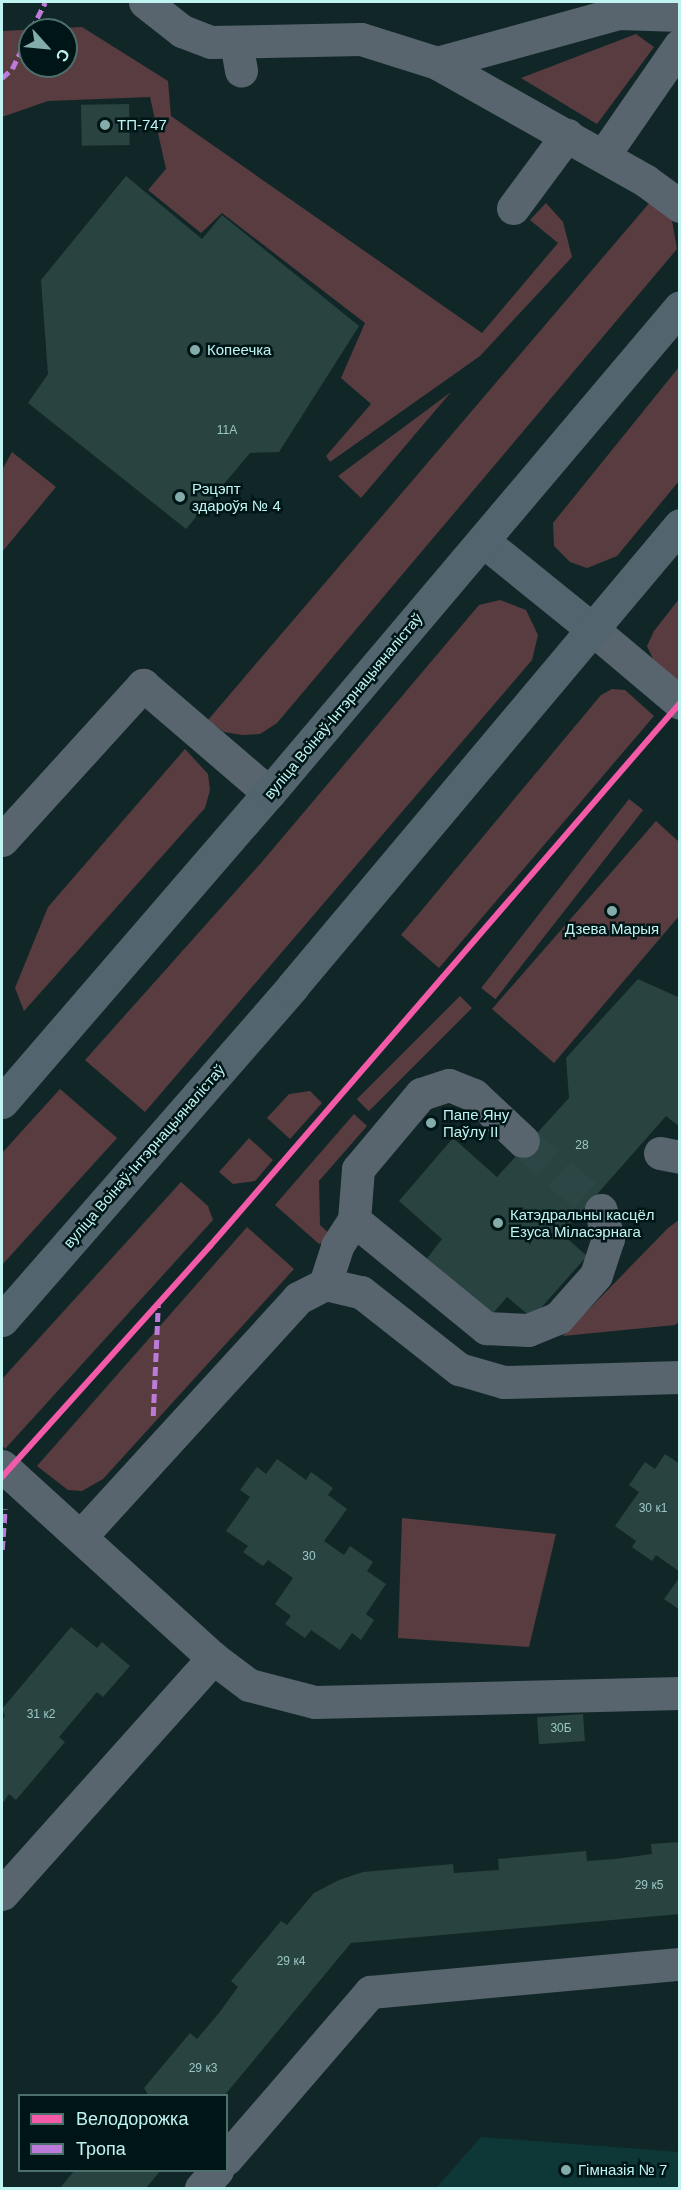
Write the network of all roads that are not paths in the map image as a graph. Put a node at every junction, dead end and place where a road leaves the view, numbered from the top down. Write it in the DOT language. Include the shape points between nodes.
graph roads {
  1 [pos="145,2"];
  2 [pos="680,15"];
  3 [pos="680,45"];
  4 [pos="437,63"];
  5 [pos="567,135"];
  6 [pos="603,156"];
  7 [pos="680,206"];
  8 [pos="513,208"];
  9 [pos="680,307"];
  10 [pos="680,525"];
  11 [pos="483,541"];
  12 [pos="591,628"];
  13 [pos="680,703"];
  14 [pos="269,793"];
  15 [pos="2,840"];
  16 [pos="2,1102"];
  17 [pos="523,1141"];
  18 [pos="601,1210"];
  19 [pos="354,1221"];
  20 [pos="325,1284"];
  21 [pos="2,1320"];
  22 [pos="680,1377"];
  23 [pos="2,1466"];
  24 [pos="81,1536"];
  25 [pos="213,1658"];
  26 [pos="680,1693"];
  27 [pos="2,1894"];
  28 [pos="680,1964"];
  29 [pos="228,2157"];
  30 [pos="215,2172"];
  31 [pos="201,2188"];
  1 -- 4 [label="lane" via="182,31 238,57 361,39"];
  2 -- 4 [label="lane" via="618,13"];
  3 -- 6 [label="lane"];
  4 -- 5 [label="lane"];
  5 -- 6 [label="lane"];
  5 -- 8 [label="lane"];
  6 -- 7 [label="lane"];
  9 -- 11 [label="main road, вуліца Воінаў-Інтэрнацыяналістаў"];
  10 -- 12 [label="main road, вуліца Воінаў-Інтэрнацыяналістаў"];
  11 -- 12 [label="main road"];
  11 -- 14 [label="main road, вуліца Воінаў-Інтэрнацыяналістаў"];
  12 -- 13 [label="lane"];
  12 -- 21 [label="main road, вуліца Воінаў-Інтэрнацыяналістаў" via="292,987"];
  14 -- 15 [label="lane" via="142,685"];
  14 -- 16 [label="main road, вуліца Воінаў-Інтэрнацыяналістаў"];
  17 -- 19 [label="lane" via="474,1095 449,1085 421,1094 358,1169"];
  18 -- 19 [label="lane" via="608,1239 596,1275 558,1318 528,1330 486,1328"];
  19 -- 20 [label="lane" via="337,1246"];
  20 -- 22 [label="lane" via="362,1292 459,1369 504,1383"];
  20 -- 24 [label="lane" via="298,1298"];
  23 -- 24 [label="lane"];
  24 -- 25 [label="lane"];
  25 -- 26 [label="lane" via="249,1685 315,1702"];
  25 -- 27 [label="lane"];
  28 -- 29 [label="lane" via="370,1992"];
  30 -- 31 [label="lane"];
}
